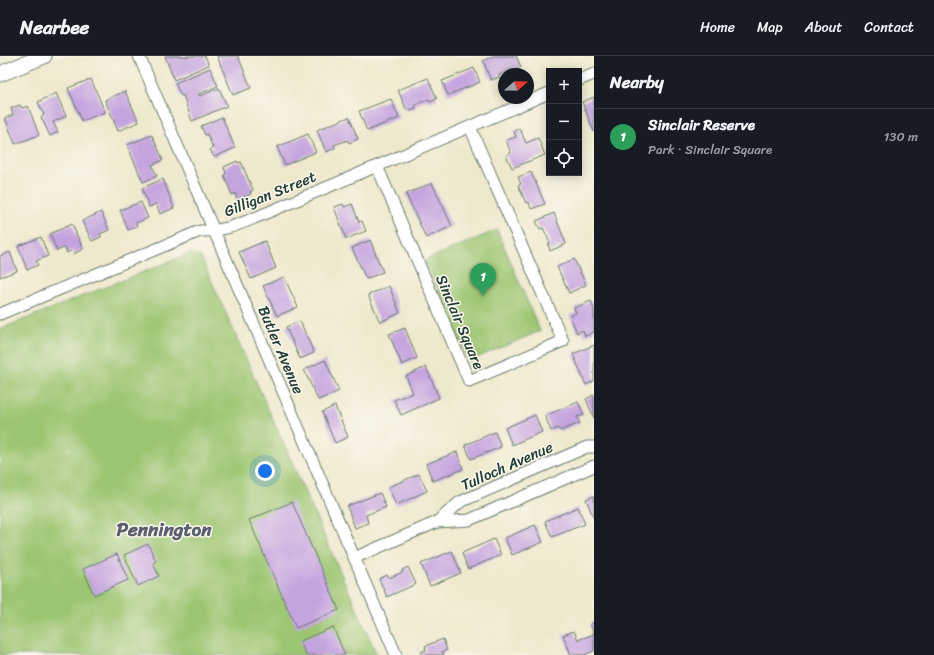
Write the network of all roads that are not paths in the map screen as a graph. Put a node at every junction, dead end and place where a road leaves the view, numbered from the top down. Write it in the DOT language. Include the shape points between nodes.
graph roads {
  1 [pos="44,56"];
  2 [pos="139,56"];
  3 [pos="0,74"];
  4 [pos="594,74"];
  5 [pos="582,79"];
  6 [pos="546,94"];
  7 [pos="470,127"];
  8 [pos="377,166"];
  9 [pos="214,232"];
  10 [pos="0,314"];
  11 [pos="594,447"];
  12 [pos="594,466"];
  13 [pos="437,522"];
  14 [pos="354,558"];
  15 [pos="396,655"];
  1 -- 3 [label="main road"];
  2 -- 9 [label="street, Butler Avenue"];
  4 -- 5 [label="street"];
  6 -- 7 [label="street, Gilligan Street"];
  7 -- 8 [label="street, Gilligan Street"];
  7 -- 8 [label="street, Sinclair Square" via="562,341 470,381"];
  8 -- 9 [label="street, Gilligan Street" via="257,217"];
  9 -- 10 [label="street, Gilligan Street" via="200,231"];
  9 -- 14 [label="street, Butler Avenue"];
  11 -- 13 [label="street, Tulloch Avenue" via="586,447 460,502"];
  12 -- 13 [label="street, Tulloch Avenue" via="469,520"];
  13 -- 14 [label="street, Tulloch Avenue"];
  14 -- 15 [label="street, Butler Avenue"];
}
